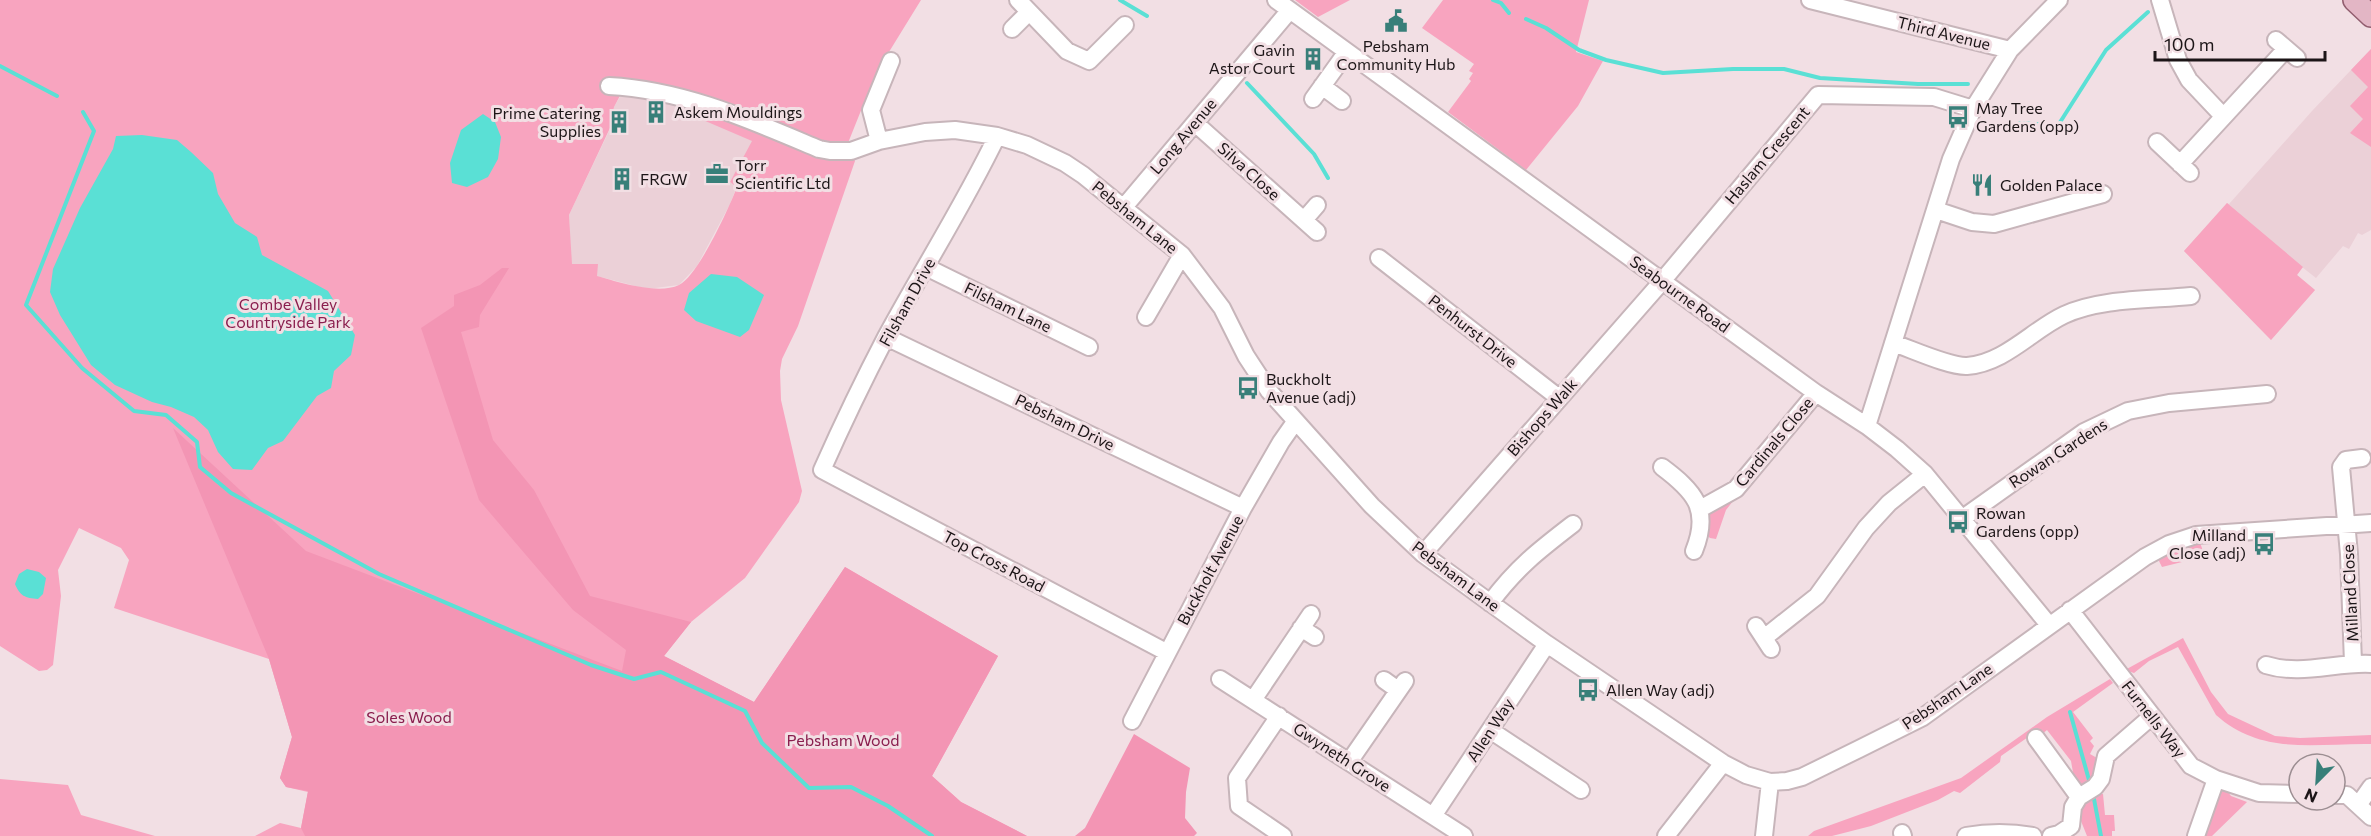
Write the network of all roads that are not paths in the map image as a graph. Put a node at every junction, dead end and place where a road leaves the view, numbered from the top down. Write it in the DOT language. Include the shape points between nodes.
graph roads {
  1 [pos="1810,0"];
  2 [pos="2059,0"];
  3 [pos="2160,0"];
  4 [pos="2354,0"];
  5 [pos="1283,5"];
  6 [pos="1023,7"];
  7 [pos="2371,16"];
  8 [pos="1125,25"];
  9 [pos="1012,29"];
  10 [pos="2286,49"];
  11 [pos="2010,50"];
  12 [pos="1346,53"];
  13 [pos="891,73"];
  14 [pos="609,86"];
  15 [pos="1342,101"];
  16 [pos="1973,109"];
  17 [pos="2223,116"];
  18 [pos="1195,123"];
  19 [pos="997,136"];
  20 [pos="879,141"];
  21 [pos="2157,142"];
  22 [pos="2097,199"];
  23 [pos="1317,205"];
  24 [pos="1124,207"];
  25 [pos="1936,210"];
  26 [pos="1304,220"];
  27 [pos="1317,232"];
  28 [pos="1182,255"];
  29 [pos="1381,266"];
  30 [pos="926,267"];
  31 [pos="1661,281"];
  32 [pos="2180,294"];
  33 [pos="1146,317"];
  34 [pos="886,337"];
  35 [pos="1893,343"];
  36 [pos="1089,347"];
  37 [pos="1816,393"];
  38 [pos="2267,394"];
  39 [pos="1559,398"];
  40 [pos="1295,422"];
  41 [pos="1867,426"];
  42 [pos="2362,458"];
  43 [pos="1661,468"];
  44 [pos="822,470"];
  45 [pos="1925,474"];
  46 [pos="1243,508"];
  47 [pos="1700,509"];
  48 [pos="1963,518"];
  49 [pos="2371,523"];
  50 [pos="1572,524"];
  51 [pos="2346,524"];
  52 [pos="1715,544"];
  53 [pos="1423,554"];
  54 [pos="1490,603"];
  55 [pos="2070,610"];
  56 [pos="1311,614"];
  57 [pos="2049,625"];
  58 [pos="1764,637"];
  59 [pos="1547,644"];
  60 [pos="1166,652"];
  61 [pos="2353,663"];
  62 [pos="2371,664"];
  63 [pos="2275,673"];
  64 [pos="1221,679"];
  65 [pos="1384,681"];
  66 [pos="1253,700"];
  67 [pos="1278,716"];
  68 [pos="2151,717"];
  69 [pos="1132,721"];
  70 [pos="1490,730"];
  71 [pos="2036,738"];
  72 [pos="1349,762"];
  73 [pos="1723,763"];
  74 [pos="2216,779"];
  75 [pos="1770,782"];
  76 [pos="2371,787"];
  77 [pos="1571,789"];
  78 [pos="2287,794"];
  79 [pos="2347,795"];
  80 [pos="2079,797"];
  81 [pos="2359,804"];
  82 [pos="1433,816"];
  83 [pos="2371,817"];
  84 [pos="1283,836"];
  85 [pos="1464,836"];
  86 [pos="1666,836"];
  87 [pos="1764,836"];
  88 [pos="1966,836"];
  89 [pos="2033,836"];
  90 [pos="2051,836"];
  91 [pos="2196,836"];
  1 -- 11 [label="street, Third Avenue"];
  2 -- 11 [label="street, Third Avenue"];
  3 -- 17 [label="street" via="2183,70"];
  4 -- 7 [label="main road"];
  5 -- 12 [label="street, Seabourne Road"];
  5 -- 18 [label="street, Long Avenue"];
  6 -- 8 [label="street" via="1067,51 1089,61"];
  6 -- 9 [label="street"];
  10 -- 17 [label="street"];
  11 -- 16 [label="street"];
  12 -- 15 [label="street" via="1317,92"];
  12 -- 31 [label="street, Seabourne Road"];
  13 -- 20 [label="street" via="871,110"];
  14 -- 20 [label="street, Pebsham Lane" via="654,90 713,105 824,150 851,151"];
  16 -- 25 [label="street" via="1951,159"];
  16 -- 31 [label="street, Haslam Crescent" via="1934,97 1818,95"];
  17 -- 21 [label="street" via="2185,169"];
  18 -- 24 [label="street, Long Avenue"];
  18 -- 26 [label="street, Silva Close"];
  19 -- 20 [label="street, Pebsham Lane" via="955,130"];
  19 -- 24 [label="street, Pebsham Lane" via="1065,163"];
  19 -- 30 [label="street, Filsham Drive"];
  22 -- 25 [label="street" via="1994,224 1972,222"];
  23 -- 26 [label="street"];
  24 -- 28 [label="street, Pebsham Lane"];
  25 -- 35 [label="street"];
  26 -- 27 [label="street, Silva Close"];
  28 -- 33 [label="street"];
  28 -- 40 [label="street, Pebsham Lane" via="1222,308 1269,391"];
  29 -- 39 [label="street, Penhurst Drive"];
  30 -- 34 [label="street, Filsham Drive"];
  30 -- 36 [label="street, Filsham Lane"];
  31 -- 37 [label="street, Seabourne Road"];
  31 -- 39 [label="street, Bishops Walk"];
  32 -- 35 [label="street" via="2090,306 2064,315 2005,353 1966,366"];
  34 -- 44 [label="street, Filsham Drive"];
  34 -- 46 [label="street, Pebsham Drive"];
  35 -- 41 [label="street"];
  37 -- 41 [label="street, Seabourne Road"];
  37 -- 47 [label="street, Cardinals Close" via="1736,489"];
  38 -- 48 [label="street, Rowan Gardens" via="2128,411 2084,432"];
  39 -- 53 [label="street, Bishops Walk"];
  40 -- 46 [label="street, Buckholt Avenue"];
  40 -- 53 [label="street, Pebsham Lane" via="1372,506"];
  41 -- 45 [label="street, Seabourne Road"];
  42 -- 51 [label="street, Milland Close" via="2346,460 2341,467"];
  43 -- 47 [label="street" via="1684,484"];
  44 -- 60 [label="street, Top Cross Road"];
  45 -- 48 [label="street, Seabourne Road"];
  45 -- 58 [label="street" via="1866,528 1818,597"];
  46 -- 60 [label="street, Buckholt Avenue"];
  47 -- 52 [label="street" via="1696,546"];
  48 -- 57 [label="street, Seabourne Road"];
  49 -- 51 [label="street, Pebsham Lane"];
  50 -- 54 [label="street" via="1512,574"];
  51 -- 55 [label="street, Pebsham Lane" via="2196,535 2145,557"];
  51 -- 61 [label="street, Milland Close"];
  53 -- 54 [label="street, Pebsham Lane"];
  54 -- 59 [label="street, Pebsham Lane"];
  55 -- 57 [label="street, Pebsham Lane"];
  55 -- 68 [label="street, Furnells Way"];
  56 -- 66 [label="street" via="1308,632"];
  57 -- 75 [label="street, Pebsham Lane" via="1923,717 1802,777"];
  59 -- 70 [label="street, Allen Way"];
  59 -- 73 [label="street, Pebsham Lane"];
  60 -- 69 [label="street, Buckholt Avenue"];
  61 -- 62 [label="street"];
  61 -- 63 [label="street"];
  64 -- 66 [label="street, Gwyneth Grove"];
  65 -- 72 [label="street" via="1401,686"];
  66 -- 67 [label="street, Gwyneth Grove"];
  67 -- 72 [label="street, Gwyneth Grove"];
  67 -- 84 [label="street" via="1237,778 1239,806"];
  68 -- 74 [label="street, Furnells Way" via="2191,766"];
  68 -- 80 [label="street" via="2106,756 2101,779"];
  70 -- 77 [label="street"];
  70 -- 82 [label="street, Allen Way"];
  71 -- 80 [label="street"];
  72 -- 82 [label="street, Gwyneth Grove"];
  73 -- 75 [label="street, Pebsham Lane"];
  73 -- 86 [label="street"];
  74 -- 78 [label="street, Furnells Way" via="2259,793"];
  74 -- 91 [label="street"];
  75 -- 87 [label="street"];
  76 -- 81 [label="street"];
  79 -- 81 [label="street"];
  80 -- 90 [label="street" via="2073,807 2071,825"];
  81 -- 83 [label="street"];
  82 -- 85 [label="street, Gwyneth Grove"];
  88 -- 89 [label="street"];
}
